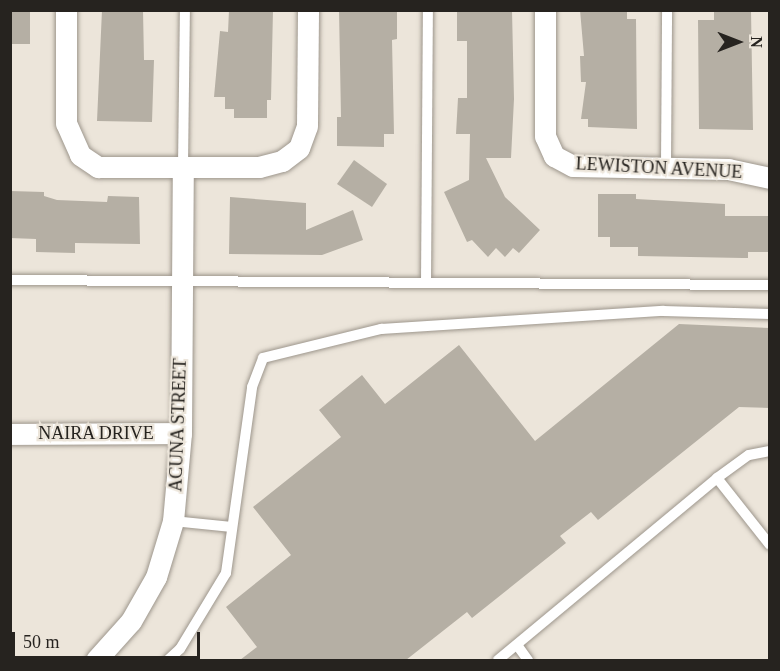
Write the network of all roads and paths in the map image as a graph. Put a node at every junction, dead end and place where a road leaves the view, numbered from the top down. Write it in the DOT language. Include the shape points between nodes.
graph roads {
  1 [pos="66,10"];
  2 [pos="185,10"];
  3 [pos="308,10"];
  4 [pos="428,10"];
  5 [pos="545,10"];
  6 [pos="668,10"];
  7 [pos="666,165"];
  8 [pos="183,167"];
  9 [pos="770,178"];
  10 [pos="10,280"];
  11 [pos="181,281"];
  12 [pos="426,283"];
  13 [pos="770,285"];
  14 [pos="770,314"];
  15 [pos="181,433"];
  16 [pos="10,434"];
  17 [pos="770,451"];
  18 [pos="717,478"];
  19 [pos="173,521"];
  20 [pos="232,527"];
  21 [pos="770,545"];
  22 [pos="517,645"];
  23 [pos="96,660"];
  24 [pos="168,660"];
  25 [pos="498,660"];
  26 [pos="528,660"];
  1 -- 8 [label="street" via="66,123 80,155 98,167"];
  2 -- 8 [label="lane"];
  3 -- 8 [label="street" via="307,126 299,148 282,161 259,167"];
  4 -- 12 [label="lane"];
  5 -- 7 [label="street, LEWISTON AVENUE" via="545,136 554,156 573,166"];
  6 -- 7 [label="lane"];
  7 -- 9 [label="street, LEWISTON AVENUE" via="728,169"];
  8 -- 11 [label="street, ACUNA STREET"];
  10 -- 11 [label="lane"];
  11 -- 12 [label="lane"];
  11 -- 15 [label="street, ACUNA STREET"];
  12 -- 13 [label="lane"];
  14 -- 20 [label="lane" via="663,311 381,329 263,358 252,387"];
  15 -- 16 [label="street, NAIRA DRIVE"];
  15 -- 19 [label="street, ACUNA STREET"];
  17 -- 18 [label="lane" via="749,455"];
  18 -- 21 [label="lane"];
  18 -- 22 [label="lane"];
  19 -- 20 [label="lane"];
  19 -- 23 [label="street, ACUNA STREET" via="156,577 131,621"];
  20 -- 24 [label="lane" via="226,573 180,649"];
  22 -- 25 [label="lane"];
  22 -- 26 [label="lane"];
}
